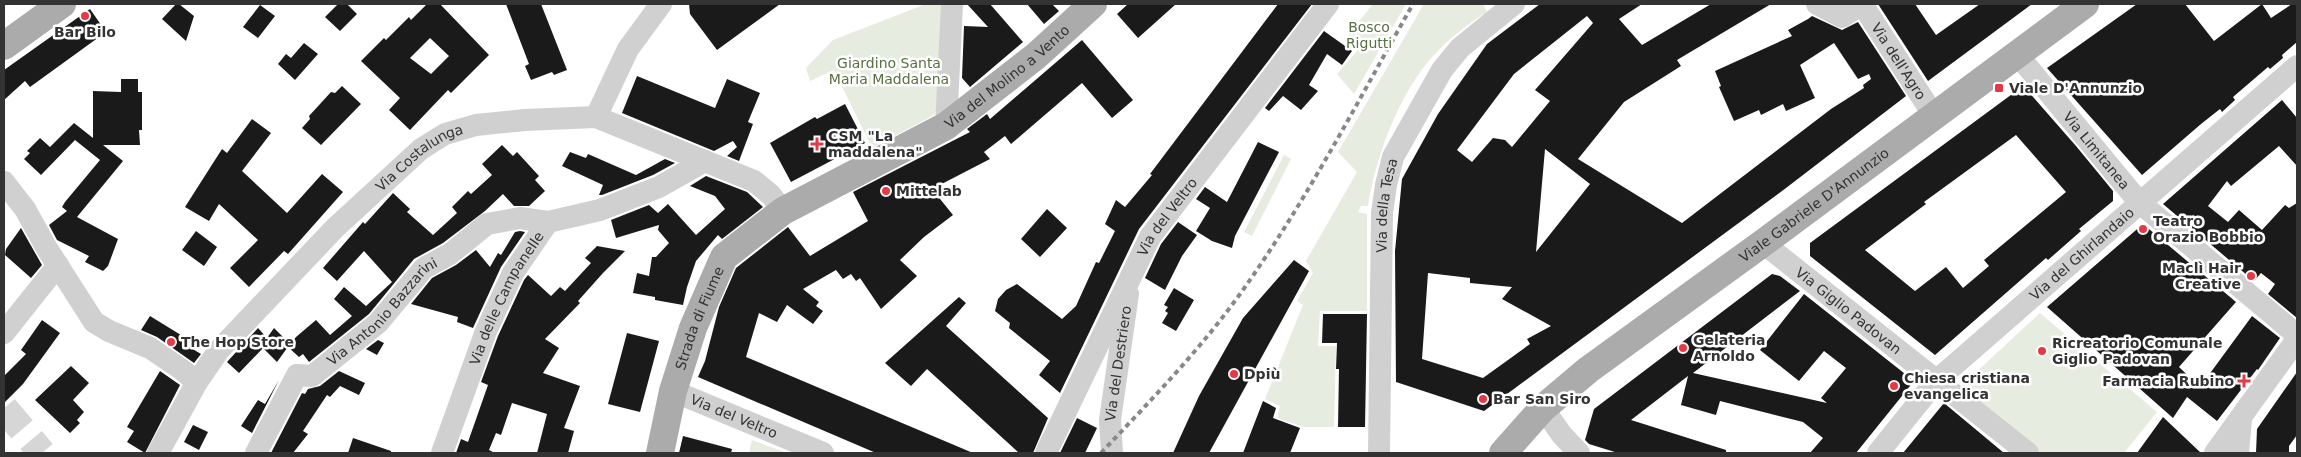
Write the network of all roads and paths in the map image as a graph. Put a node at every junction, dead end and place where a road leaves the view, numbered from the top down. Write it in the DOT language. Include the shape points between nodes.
graph roads {
  1 [pos="62,4"];
  2 [pos="661,4"];
  3 [pos="952,4"];
  4 [pos="1092,4"];
  5 [pos="1328,4"];
  6 [pos="1514,4"];
  7 [pos="1817,4"];
  8 [pos="1863,4"];
  9 [pos="2085,4"];
  10 [pos="4,46"];
  11 [pos="2017,54"];
  12 [pos="2297,66"];
  13 [pos="1934,116"];
  14 [pos="596,117"];
  15 [pos="946,126"];
  16 [pos="705,161"];
  17 [pos="4,182"];
  18 [pos="2139,202"];
  19 [pos="783,211"];
  20 [pos="548,222"];
  21 [pos="1764,243"];
  22 [pos="58,265"];
  23 [pos="1130,273"];
  24 [pos="4,333"];
  25 [pos="2297,335"];
  26 [pos="2297,339"];
  27 [pos="1936,381"];
  28 [pos="197,382"];
  29 [pos="673,391"];
  30 [pos="1543,408"];
  31 [pos="2241,418"];
  32 [pos="158,453"];
  33 [pos="256,453"];
  34 [pos="442,453"];
  35 [pos="660,453"];
  36 [pos="823,453"];
  37 [pos="1046,453"];
  38 [pos="1112,453"];
  39 [pos="1379,453"];
  40 [pos="1503,453"];
  41 [pos="1579,453"];
  42 [pos="1878,453"];
  43 [pos="2028,453"];
  44 [pos="2215,453"];
  45 [pos="2238,453"];
  1 -- 10 [label="main road"];
  2 -- 14 [label="street" via="628,49"];
  3 -- 15 [label="street"];
  4 -- 15 [label="main road, Via del Molino a Vento" via="1036,56"];
  5 -- 23 [label="street, Via del Veltro" via="1150,237"];
  6 -- 39 [label="street, Via della Tesa" via="1460,48 1442,70 1394,157 1382,213"];
  7 -- 8 [label="street, Via dell'Agro" via="1842,17"];
  8 -- 13 [label="street, Via dell'Agro"];
  9 -- 11 [label="main road, Viale Gabriele D'Annunzio"];
  11 -- 13 [label="main road, Viale Gabriele D'Annunzio"];
  11 -- 18 [label="street, Via Limitanea"];
  12 -- 18 [label="street, Via del Ghirlandaio"];
  13 -- 21 [label="main road, Viale Gabriele D'Annunzio"];
  14 -- 16 [label="street, Via Costalunga"];
  14 -- 28 [label="street, Via Costalunga" via="476,125 445,134 421,149 335,228 250,315 219,350"];
  15 -- 19 [label="main road, Via del Molino a Vento"];
  16 -- 19 [label="street, Via Costalunga" via="754,181"];
  16 -- 20 [label="street, Via delle Campanelle" via="659,187 608,207"];
  17 -- 22 [label="street" via="25,209"];
  18 -- 25 [label="street, Via Limitanea"];
  18 -- 27 [label="street, Via del Ghirlandaio"];
  19 -- 29 [label="main road, Strada di Fiume" via="724,257 693,328"];
  20 -- 33 [label="street, Via Antonio Bazzarini" via="520,218 487,224 450,254 424,268 378,323 312,376 298,375"];
  20 -- 34 [label="street, Via delle Campanelle" via="513,273 486,330"];
  21 -- 27 [label="street, Via Giglio Padovan"];
  21 -- 30 [label="main road, Viale Gabriele D'Annunzio" via="1588,370"];
  22 -- 24 [label="street"];
  22 -- 28 [label="street" via="94,322 150,348"];
  23 -- 37 [label="street, Via del Veltro"];
  23 -- 38 [label="street, Via del Destriero" via="1110,420"];
  26 -- 31 [label="street"];
  27 -- 42 [label="street, Via del Ghirlandaio"];
  27 -- 43 [label="street, Via Giglio Padovan"];
  28 -- 32 [label="street, Via Costalunga"];
  29 -- 35 [label="main road, Strada di Fiume"];
  29 -- 36 [label="street, Via del Veltro"];
  30 -- 40 [label="main road, Viale Gabriele D'Annunzio"];
  30 -- 41 [label="street"];
  31 -- 44 [label="street"];
  31 -- 45 [label="street"];
}
